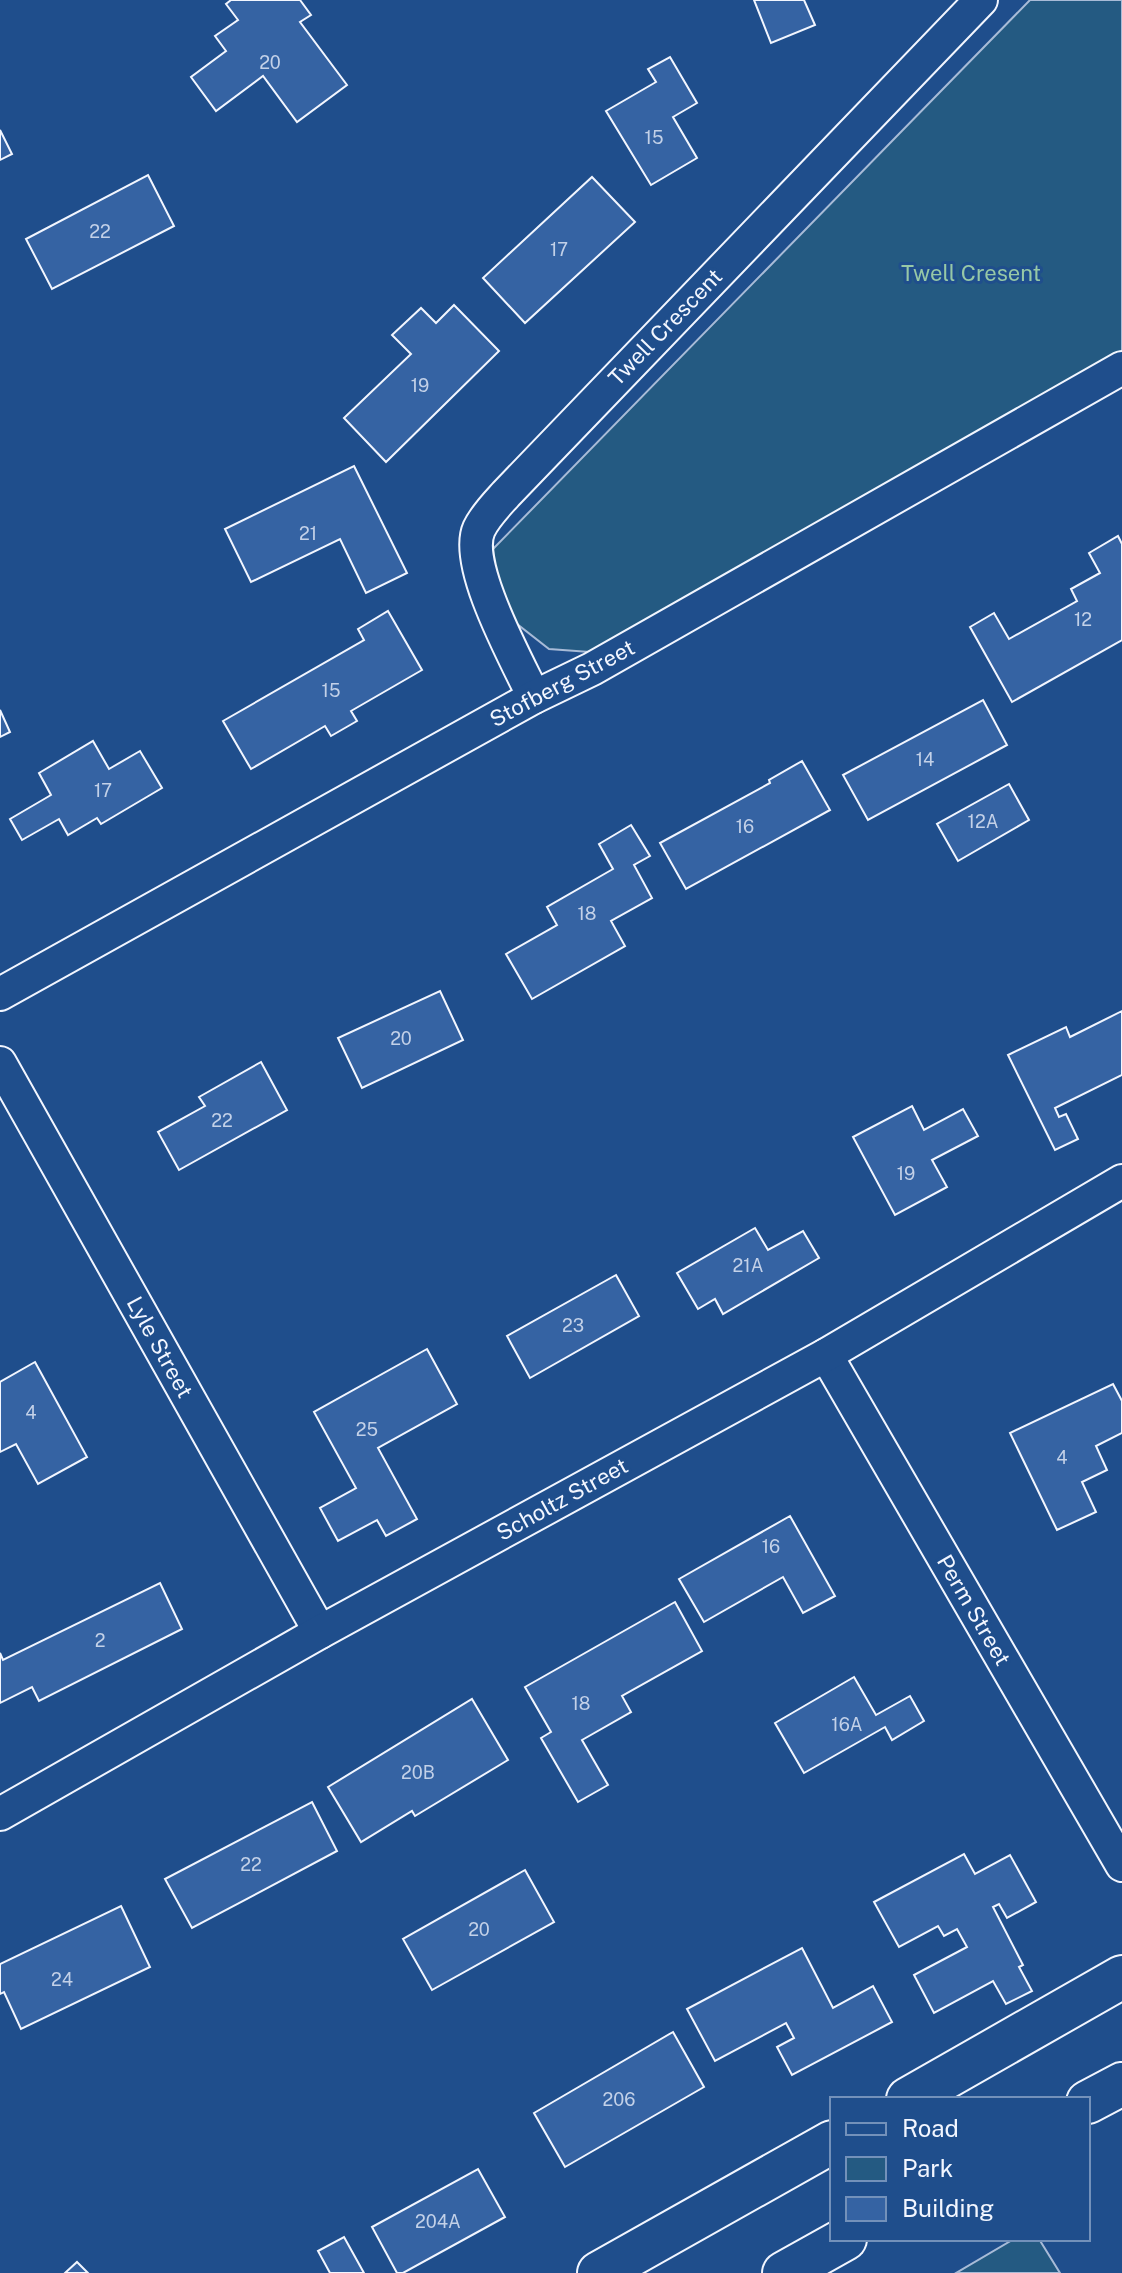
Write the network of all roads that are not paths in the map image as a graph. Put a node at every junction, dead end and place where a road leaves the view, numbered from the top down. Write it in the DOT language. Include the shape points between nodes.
graph roads {
  1 [pos="981,0"];
  2 [pos="1122,368"];
  3 [pos="534,697"];
  4 [pos="0,994"];
  5 [pos="0,1063"];
  6 [pos="1122,1181"];
  7 [pos="826,1355"];
  8 [pos="320,1632"];
  9 [pos="0,1814"];
  10 [pos="1122,1865"];
  11 [pos="1122,1977"];
  12 [pos="1122,2084"];
  13 [pos="912,2097"];
  14 [pos="1090,2101"];
  15 [pos="830,2143"];
  16 [pos="841,2241"];
  17 [pos="599,2273"];
  18 [pos="784,2273"];
  1 -- 3 [label="street, Twell Crescent" via="506,494 479,529 475,555 480,577"];
  2 -- 3 [label="street, Stofberg Street"];
  3 -- 4 [label="street, Stofberg Street"];
  5 -- 8 [label="street, Lyle Street"];
  6 -- 7 [label="street, Scholtz Street"];
  7 -- 8 [label="street, Scholtz Street"];
  7 -- 10 [label="street, Perm Street"];
  8 -- 9 [label="street, Scholtz Street"];
  11 -- 13 [label="street"];
  12 -- 14 [label="street"];
  15 -- 17 [label="street"];
  16 -- 18 [label="street"];
}
